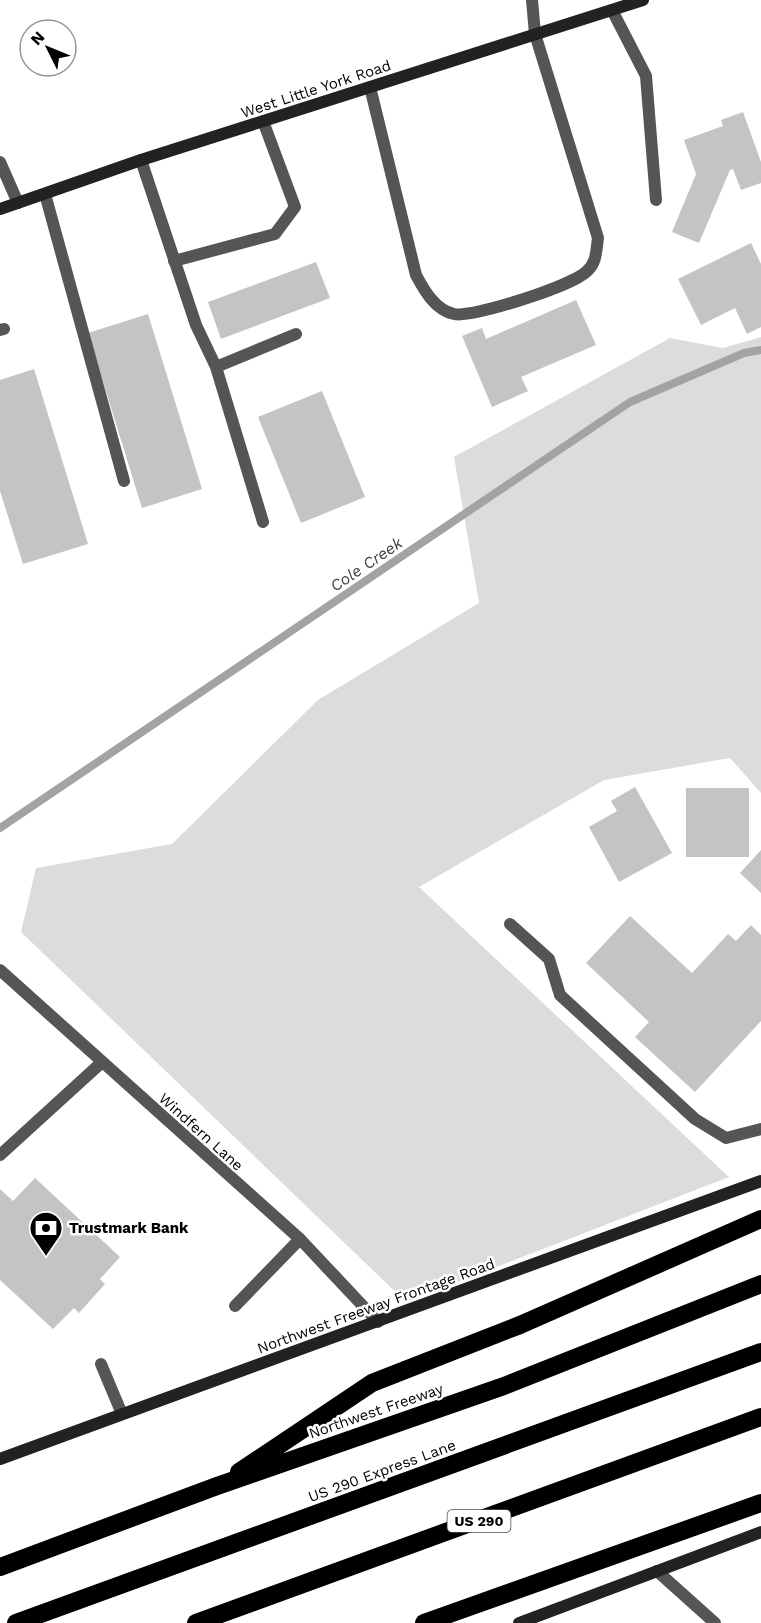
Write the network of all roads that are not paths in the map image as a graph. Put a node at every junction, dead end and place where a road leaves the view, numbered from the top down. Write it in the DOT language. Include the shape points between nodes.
graph roads {
  1 [pos="532,0"];
  2 [pos="643,0"];
  3 [pos="612,10"];
  4 [pos="535,34"];
  5 [pos="370,87"];
  6 [pos="264,121"];
  7 [pos="141,160"];
  8 [pos="0,162"];
  9 [pos="45,194"];
  10 [pos="656,200"];
  11 [pos="18,203"];
  12 [pos="0,209"];
  13 [pos="174,261"];
  14 [pos="296,334"];
  15 [pos="216,367"];
  16 [pos="124,481"];
  17 [pos="263,522"];
  18 [pos="510,924"];
  19 [pos="0,970"];
  20 [pos="101,1063"];
  21 [pos="761,1129"];
  22 [pos="0,1155"];
  23 [pos="761,1181"];
  24 [pos="761,1219"];
  25 [pos="300,1239"];
  26 [pos="761,1284"];
  27 [pos="235,1306"];
  28 [pos="378,1322"];
  29 [pos="761,1352"];
  30 [pos="101,1364"];
  31 [pos="122,1414"];
  32 [pos="761,1417"];
  33 [pos="0,1459"];
  34 [pos="217,1486"];
  35 [pos="761,1503"];
  36 [pos="761,1532"];
  37 [pos="0,1567"];
  38 [pos="657,1571"];
  39 [pos="16,1623"];
  40 [pos="196,1623"];
  41 [pos="424,1623"];
  42 [pos="519,1623"];
  43 [pos="715,1623"];
  1 -- 4 [label="street"];
  2 -- 3 [label="main road, West Little York Road"];
  3 -- 4 [label="main road, West Little York Road"];
  3 -- 10 [label="street" via="646,76"];
  4 -- 5 [label="main road, West Little York Road"];
  4 -- 5 [label="street" via="598,238 596,260 572,282 475,313 453,314 428,297 416,275"];
  5 -- 6 [label="main road, West Little York Road"];
  6 -- 7 [label="main road, West Little York Road"];
  6 -- 13 [label="street" via="295,207 275,234"];
  7 -- 9 [label="main road, West Little York Road"];
  7 -- 13 [label="street"];
  8 -- 11 [label="street"];
  9 -- 11 [label="main road, West Little York Road"];
  9 -- 16 [label="street"];
  11 -- 12 [label="main road, West Little York Road"];
  13 -- 15 [label="street" via="196,325"];
  14 -- 15 [label="street"];
  15 -- 17 [label="street"];
  18 -- 21 [label="street" via="549,959 560,995 695,1119 726,1138"];
  19 -- 20 [label="street, Windfern Lane"];
  20 -- 22 [label="street"];
  20 -- 25 [label="street, Windfern Lane"];
  23 -- 28 [label="main road, Northwest Freeway Frontage Road"];
  24 -- 34 [label="highway" via="520,1325 372,1383"];
  25 -- 27 [label="street"];
  25 -- 28 [label="street, Windfern Lane"];
  26 -- 34 [label="highway, Northwest Freeway" via="504,1386"];
  28 -- 31 [label="main road, Northwest Freeway Frontage Road"];
  29 -- 39 [label="highway, US 290 Express Lane"];
  30 -- 31 [label="street"];
  31 -- 33 [label="main road, Northwest Freeway Frontage Road"];
  32 -- 40 [label="highway, US 290"];
  34 -- 37 [label="highway, Northwest Freeway"];
  35 -- 41 [label="highway"];
  36 -- 38 [label="main road"];
  38 -- 42 [label="main road"];
  38 -- 43 [label="street"];
}
